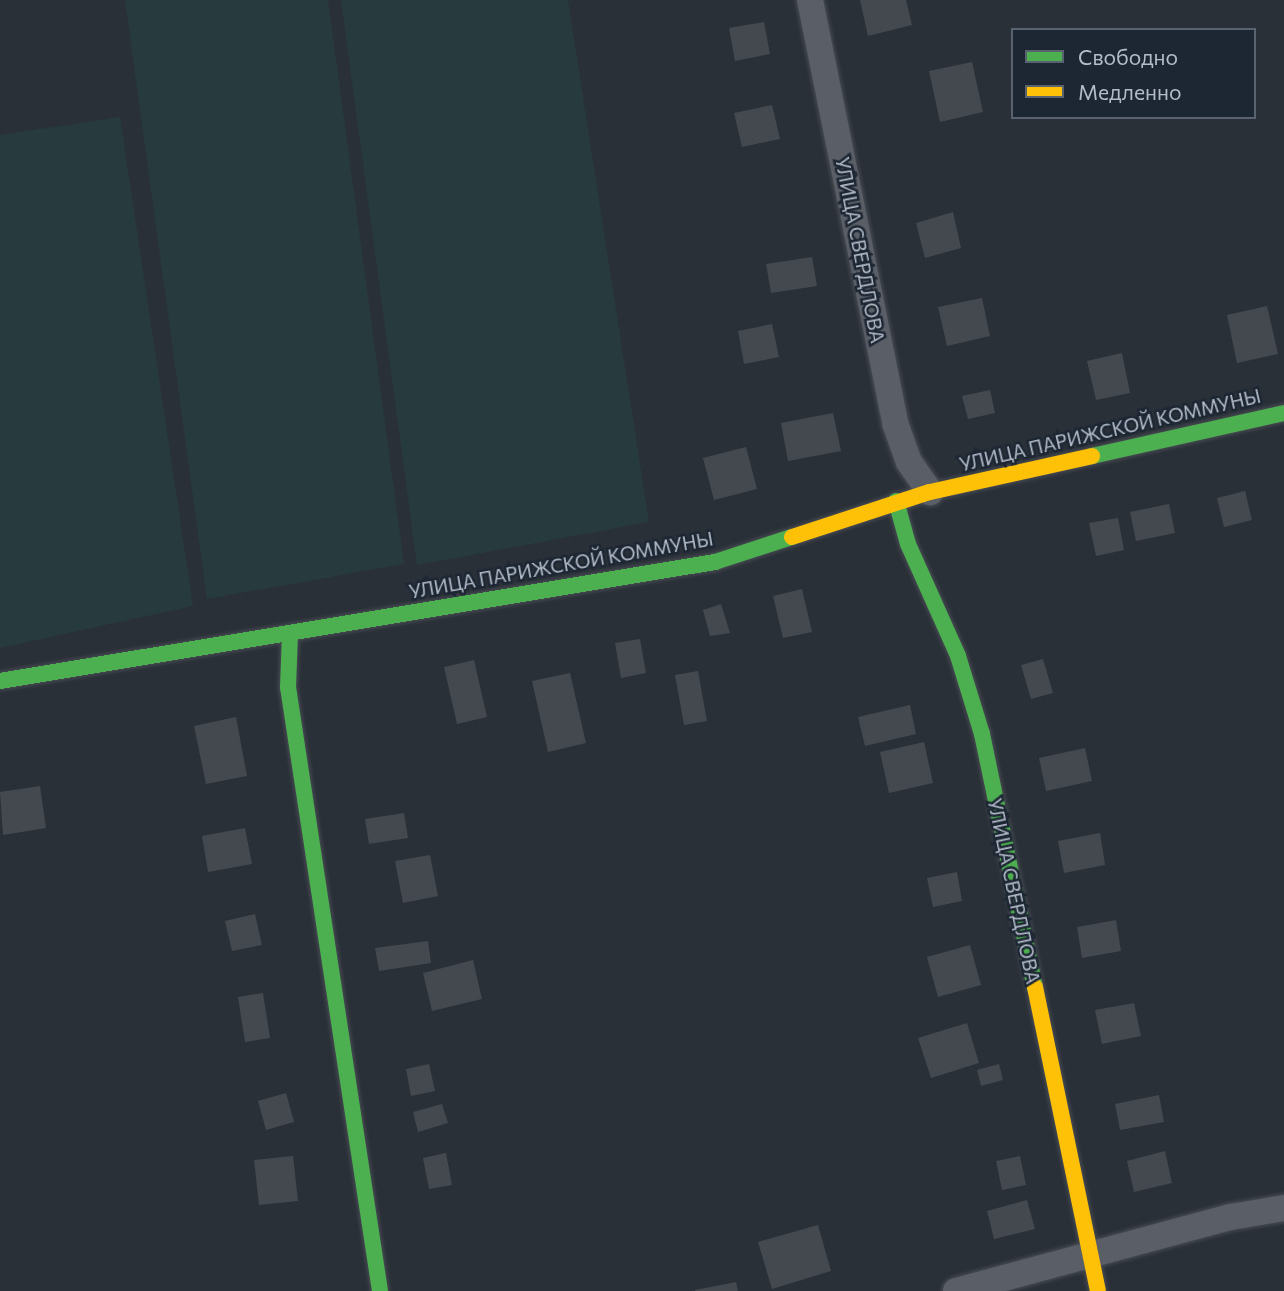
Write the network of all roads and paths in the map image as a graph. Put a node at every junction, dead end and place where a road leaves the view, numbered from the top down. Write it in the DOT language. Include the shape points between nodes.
graph roads {
  1 [pos="810,0"];
  2 [pos="1284,413"];
  3 [pos="930,492"];
  4 [pos="896,501"];
  5 [pos="290,633"];
  6 [pos="0,681"];
  7 [pos="1284,1208"];
  8 [pos="1090,1256"];
  9 [pos="380,1291"];
  10 [pos="957,1291"];
  11 [pos="1098,1291"];
  1 -- 3 [label="street, УЛИЦА СВЕРДЛОВА" via="895,423 909,462"];
  2 -- 3 [label="street, УЛИЦА ПАРИЖСКОЙ КОММУНЫ"];
  3 -- 4 [label="street, УЛИЦА ПАРИЖСКОЙ КОММУНЫ"];
  4 -- 5 [label="street, УЛИЦА ПАРИЖСКОЙ КОММУНЫ" via="715,562"];
  4 -- 8 [label="street, УЛИЦА СВЕРДЛОВА" via="908,544 958,656 982,734"];
  5 -- 6 [label="street, УЛИЦА ПАРИЖСКОЙ КОММУНЫ"];
  5 -- 9 [label="street" via="288,687"];
  7 -- 8 [label="street" via="1231,1217"];
  8 -- 10 [label="street"];
  8 -- 11 [label="street, УЛИЦА СВЕРДЛОВА"];
}
